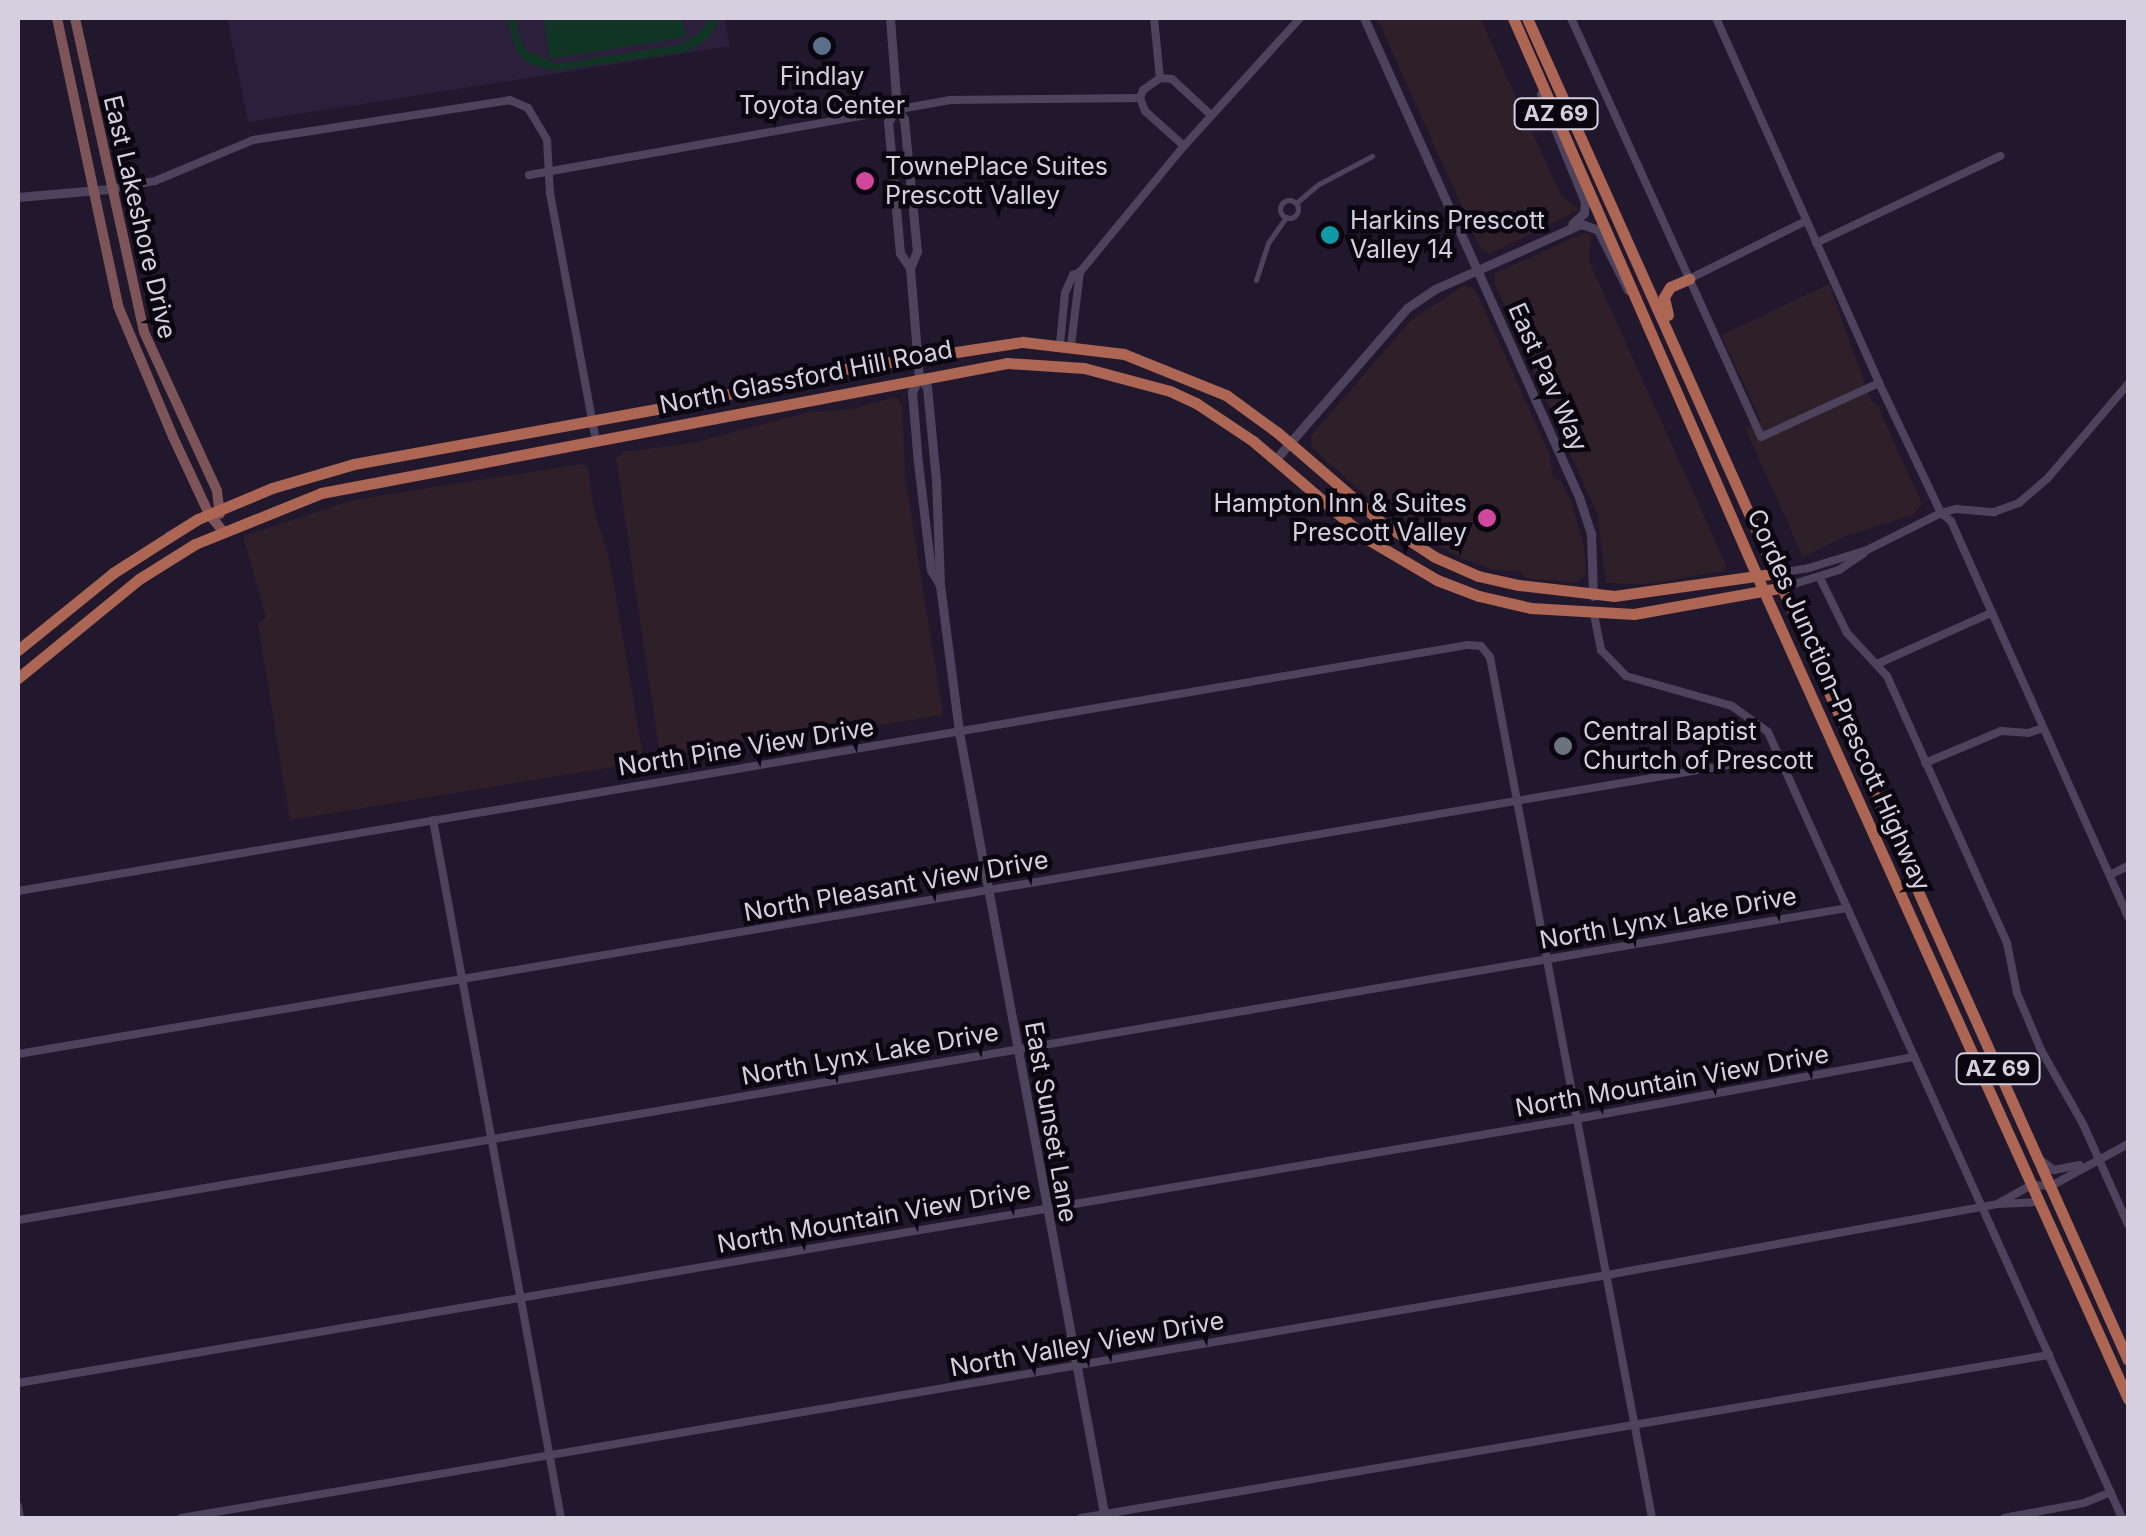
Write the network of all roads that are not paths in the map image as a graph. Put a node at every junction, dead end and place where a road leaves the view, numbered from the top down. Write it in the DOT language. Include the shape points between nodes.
graph roads {
  1 [pos="57,18"];
  2 [pos="75,18"];
  3 [pos="1154,18"];
  4 [pos="1300,18"];
  5 [pos="1364,18"];
  6 [pos="1513,18"];
  7 [pos="1527,18"];
  8 [pos="1571,18"];
  9 [pos="1716,18"];
  10 [pos="887,20"];
  11 [pos="1529,53"];
  12 [pos="1160,78"];
  13 [pos="1140,98"];
  14 [pos="897,108"];
  15 [pos="1211,115"];
  16 [pos="1184,146"];
  17 [pos="1372,156"];
  18 [pos="2000,156"];
  19 [pos="552,171"];
  20 [pos="530,175"];
  21 [pos="110,189"];
  22 [pos="93,192"];
  23 [pos="18,197"];
  24 [pos="1296,203"];
  25 [pos="1286,217"];
  26 [pos="1806,221"];
  27 [pos="1567,228"];
  28 [pos="1816,243"];
  29 [pos="910,268"];
  30 [pos="1478,268"];
  31 [pos="1689,278"];
  32 [pos="1256,280"];
  33 [pos="1640,309"];
  34 [pos="1066,345"];
  35 [pos="151,354"];
  36 [pos="918,356"];
  37 [pos="138,359"];
  38 [pos="919,378"];
  39 [pos="1879,384"];
  40 [pos="2128,384"];
  41 [pos="592,421"];
  42 [pos="1711,426"];
  43 [pos="596,441"];
  44 [pos="1289,443"];
  45 [pos="1275,460"];
  46 [pos="214,512"];
  47 [pos="1941,513"];
  48 [pos="222,530"];
  49 [pos="1868,550"];
  50 [pos="1778,573"];
  51 [pos="1757,576"];
  52 [pos="1820,578"];
  53 [pos="940,585"];
  54 [pos="1784,588"];
  55 [pos="1764,591"];
  56 [pos="1648,593"];
  57 [pos="1594,596"];
  58 [pos="1524,606"];
  59 [pos="1991,613"];
  60 [pos="1594,614"];
  61 [pos="18,650"];
  62 [pos="1877,664"];
  63 [pos="18,678"];
  64 [pos="2043,728"];
  65 [pos="959,732"];
  66 [pos="1781,756"];
  67 [pos="1925,763"];
  68 [pos="1517,801"];
  69 [pos="432,820"];
  70 [pos="2128,866"];
  71 [pos="2110,875"];
  72 [pos="988,891"];
  73 [pos="18,892"];
  74 [pos="1848,908"];
  75 [pos="2128,917"];
  76 [pos="1547,960"];
  77 [pos="462,980"];
  78 [pos="1018,1049"];
  79 [pos="18,1054"];
  80 [pos="1914,1057"];
  81 [pos="1576,1119"];
  82 [pos="492,1140"];
  83 [pos="2128,1144"];
  84 [pos="2038,1157"];
  85 [pos="2093,1160"];
  86 [pos="2032,1185"];
  87 [pos="2051,1186"];
  88 [pos="2040,1203"];
  89 [pos="1999,1204"];
  90 [pos="1046,1208"];
  91 [pos="1982,1208"];
  92 [pos="18,1220"];
  93 [pos="2128,1224"];
  94 [pos="1607,1276"];
  95 [pos="522,1297"];
  96 [pos="2048,1355"];
  97 [pos="2128,1360"];
  98 [pos="1076,1366"];
  99 [pos="18,1382"];
  100 [pos="2128,1399"];
  101 [pos="1636,1426"];
  102 [pos="549,1456"];
  103 [pos="2111,1492"];
  104 [pos="18,1506"];
  105 [pos="1105,1516"];
  106 [pos="20,1518"];
  107 [pos="181,1518"];
  108 [pos="561,1518"];
  109 [pos="1081,1518"];
  110 [pos="1652,1518"];
  111 [pos="2004,1518"];
  112 [pos="2122,1518"];
  1 -- 22 [label="main road, East Lakeshore Drive"];
  2 -- 21 [label="main road, East Lakeshore Drive"];
  3 -- 12 [label="street"];
  4 -- 15 [label="street"];
  5 -- 30 [label="street, East Pav Way"];
  6 -- 11 [label="main road, Cordes Junction–Prescott Highway / AZ 69"];
  7 -- 42 [label="main road, Cordes Junction–Prescott Highway / AZ 69"];
  8 -- 31 [label="street"];
  9 -- 26 [label="street"];
  10 -- 14 [label="street"];
  11 -- 27 [label="street" via="1585,202 1584,213"];
  11 -- 33 [label="main road, Cordes Junction–Prescott Highway / AZ 69"];
  12 -- 13 [label="street"];
  12 -- 15 [label="street" via="1172,80"];
  13 -- 14 [label="street" via="950,100"];
  13 -- 16 [label="street" via="1145,111"];
  14 -- 19 [label="street"];
  14 -- 29 [label="street" via="904,119 917,251"];
  14 -- 29 [label="street" via="888,122 900,253"];
  15 -- 16 [label="street"];
  16 -- 34 [label="street" via="1080,272"];
  17 -- 24 [label="street"];
  18 -- 28 [label="street"];
  19 -- 20 [label="street"];
  19 -- 21 [label="street" via="540,122 510,100 253,140 154,181"];
  19 -- 41 [label="street" via="550,192"];
  21 -- 22 [label="street"];
  21 -- 35 [label="main road, East Lakeshore Drive"];
  22 -- 23 [label="street"];
  22 -- 37 [label="main road, East Lakeshore Drive" via="110,280"];
  24 -- 25 [label="street" via="1297,214"];
  24 -- 25 [label="street" via="1282,203"];
  25 -- 32 [label="street" via="1268,243"];
  26 -- 28 [label="street"];
  26 -- 31 [label="street"];
  27 -- 30 [label="street"];
  27 -- 33 [label="street" via="1598,230"];
  28 -- 39 [label="street"];
  29 -- 36 [label="street"];
  30 -- 44 [label="street" via="1407,308"];
  30 -- 57 [label="street, East Pav Way" via="1580,497 1591,533"];
  31 -- 39 [label="street" via="1761,436"];
  31 -- 42 [label="main road" via="1670,287 1664,306 1703,391"];
  33 -- 51 [label="main road, Cordes Junction–Prescott Highway / AZ 69"];
  34 -- 36 [label="main road, North Glassford Hill Road" via="1004,343"];
  34 -- 44 [label="main road, North Glassford Hill Road" via="1124,354 1193,380 1226,395"];
  35 -- 37 [label="main road"];
  35 -- 46 [label="main road, East Lakeshore Drive" via="217,490"];
  36 -- 38 [label="street"];
  36 -- 41 [label="main road, North Glassford Hill Road"];
  37 -- 46 [label="main road, East Lakeshore Drive"];
  38 -- 43 [label="main road, North Glassford Hill Road"];
  38 -- 45 [label="main road, North Glassford Hill Road" via="1006,363 1084,368 1196,403"];
  38 -- 53 [label="street" via="926,387 936,480"];
  38 -- 53 [label="street" via="912,392 918,463 931,570"];
  39 -- 47 [label="street"];
  40 -- 47 [label="street" via="2019,503 1994,512"];
  41 -- 43 [label="street"];
  41 -- 46 [label="main road, North Glassford Hill Road" via="354,464"];
  42 -- 50 [label="main road, Cordes Junction–Prescott Highway / AZ 69"];
  43 -- 48 [label="main road, North Glassford Hill Road" via="354,485"];
  44 -- 45 [label="street"];
  44 -- 57 [label="main road, North Glassford Hill Road" via="1381,522 1435,558 1478,576"];
  45 -- 58 [label="main road, North Glassford Hill Road" via="1400,560 1478,596"];
  46 -- 48 [label="main road, East Lakeshore Drive"];
  46 -- 61 [label="main road, North Glassford Hill Road" via="113,573"];
  47 -- 49 [label="street"];
  47 -- 59 [label="street" via="1951,520"];
  48 -- 63 [label="main road, North Glassford Hill Road" via="140,579"];
  49 -- 50 [label="street"];
  49 -- 52 [label="street"];
  50 -- 51 [label="main road"];
  50 -- 54 [label="main road, Cordes Junction–Prescott Highway / AZ 69"];
  51 -- 55 [label="main road, Cordes Junction–Prescott Highway / AZ 69"];
  51 -- 56 [label="main road"];
  52 -- 54 [label="street"];
  52 -- 62 [label="street" via="1847,633"];
  53 -- 65 [label="street, East Sunset Lane"];
  54 -- 55 [label="main road, North Glassford Hill Road"];
  54 -- 84 [label="main road, Cordes Junction–Prescott Highway / AZ 69"];
  55 -- 60 [label="main road, North Glassford Hill Road" via="1634,614"];
  55 -- 86 [label="main road, Cordes Junction–Prescott Highway / AZ 69"];
  56 -- 57 [label="main road"];
  56 -- 60 [label="main road" via="1636,601 1606,603"];
  57 -- 58 [label="main road" via="1574,604"];
  58 -- 60 [label="main road, North Glassford Hill Road"];
  59 -- 62 [label="street"];
  59 -- 64 [label="street"];
  60 -- 66 [label="street" via="1601,650 1626,676 1732,706 1768,732"];
  62 -- 67 [label="street"];
  64 -- 67 [label="street" via="2001,731"];
  64 -- 71 [label="street"];
  65 -- 68 [label="street, North Pine View Drive" via="1481,646 1490,657"];
  65 -- 69 [label="street, North Pine View Drive"];
  65 -- 72 [label="street, East Sunset Lane"];
  66 -- 68 [label="street, North Pleasant View Drive"];
  66 -- 74 [label="street"];
  67 -- 85 [label="street" via="2006,942 2017,994"];
  68 -- 72 [label="street, North Pleasant View Drive"];
  68 -- 76 [label="street"];
  69 -- 73 [label="street, North Pine View Drive"];
  69 -- 77 [label="street"];
  70 -- 71 [label="street"];
  71 -- 75 [label="street"];
  72 -- 77 [label="street, North Pleasant View Drive"];
  72 -- 78 [label="street, East Sunset Lane"];
  74 -- 76 [label="street, North Lynx Lake Drive"];
  74 -- 80 [label="street"];
  76 -- 78 [label="street, North Lynx Lake Drive"];
  76 -- 81 [label="street"];
  77 -- 79 [label="street, North Pleasant View Drive"];
  77 -- 82 [label="street"];
  78 -- 82 [label="street, North Lynx Lake Drive"];
  78 -- 90 [label="street, East Sunset Lane"];
  80 -- 81 [label="street, North Mountain View Drive"];
  80 -- 91 [label="street"];
  81 -- 90 [label="street, North Mountain View Drive"];
  81 -- 94 [label="street"];
  82 -- 92 [label="street, North Lynx Lake Drive"];
  82 -- 95 [label="street"];
  83 -- 85 [label="street"];
  84 -- 85 [label="street" via="2054,1170"];
  84 -- 87 [label="main road, Cordes Junction–Prescott Highway / AZ 69"];
  85 -- 87 [label="street"];
  85 -- 93 [label="street"];
  86 -- 87 [label="street"];
  86 -- 88 [label="main road, Cordes Junction–Prescott Highway / AZ 69"];
  86 -- 89 [label="street, North Valley View Drive"];
  87 -- 97 [label="main road, Cordes Junction–Prescott Highway / AZ 69"];
  88 -- 89 [label="street, North Valley View Drive"];
  88 -- 100 [label="main road, Cordes Junction–Prescott Highway / AZ 69"];
  89 -- 91 [label="street, North Valley View Drive"];
  90 -- 95 [label="street, North Mountain View Drive"];
  90 -- 98 [label="street, East Sunset Lane"];
  91 -- 94 [label="street, North Valley View Drive"];
  91 -- 96 [label="street"];
  94 -- 98 [label="street, North Valley View Drive"];
  94 -- 101 [label="street"];
  95 -- 99 [label="street, North Mountain View Drive"];
  95 -- 102 [label="street"];
  96 -- 101 [label="street"];
  96 -- 103 [label="street"];
  98 -- 102 [label="street, North Valley View Drive"];
  98 -- 105 [label="street, East Sunset Lane"];
  101 -- 105 [label="street"];
  101 -- 110 [label="street"];
  102 -- 107 [label="street, North Valley View Drive"];
  102 -- 108 [label="street"];
  103 -- 111 [label="street"];
  103 -- 112 [label="street"];
  104 -- 106 [label="street"];
  105 -- 109 [label="street"];
}
